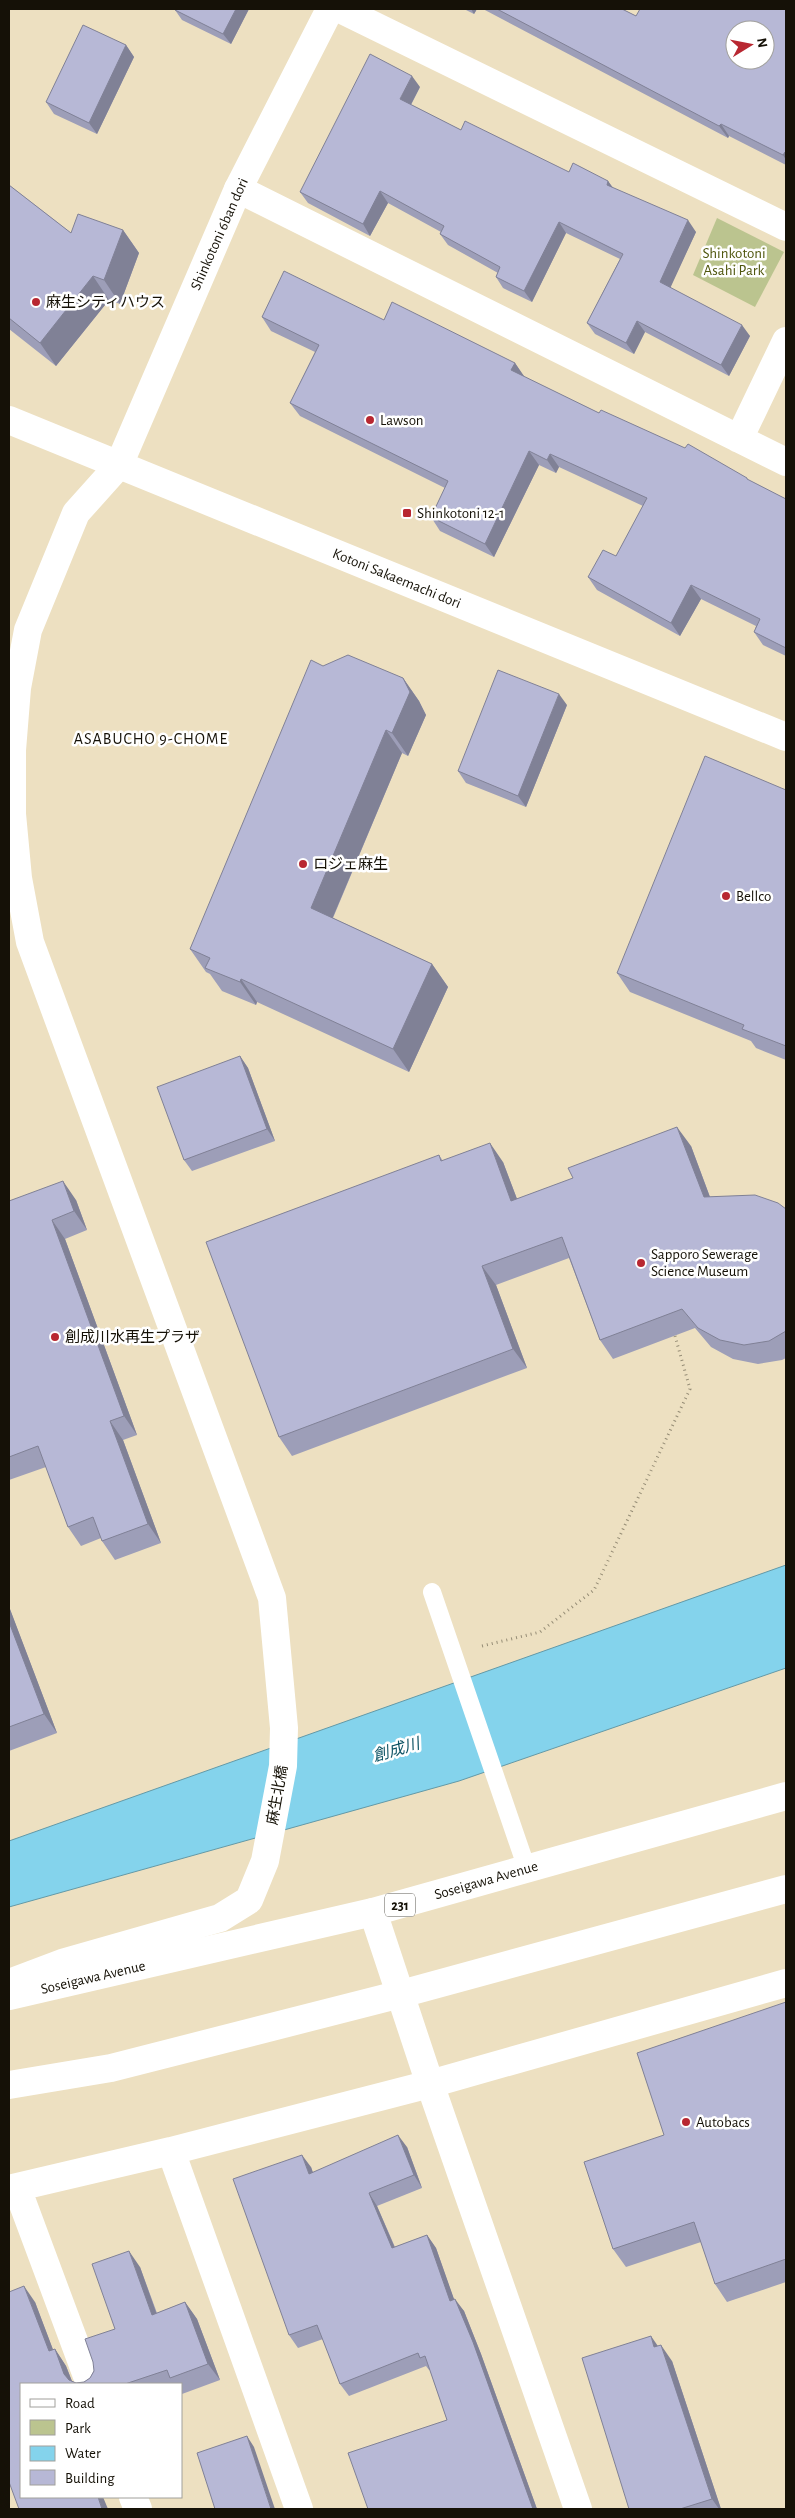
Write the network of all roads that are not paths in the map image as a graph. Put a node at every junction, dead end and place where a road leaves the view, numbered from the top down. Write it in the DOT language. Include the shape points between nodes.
graph roads {
  1 [pos="330,9"];
  2 [pos="340,9"];
  3 [pos="238,189"];
  4 [pos="786,227"];
  5 [pos="786,341"];
  6 [pos="9,420"];
  7 [pos="739,439"];
  8 [pos="786,462"];
  9 [pos="119,465"];
  10 [pos="786,737"];
  11 [pos="432,1592"];
  12 [pos="284,1728"];
  13 [pos="786,1796"];
  14 [pos="527,1869"];
  15 [pos="786,1889"];
  16 [pos="373,1912"];
  17 [pos="786,1982"];
  18 [pos="9,1983"];
  19 [pos="401,1994"];
  20 [pos="9,1996"];
  21 [pos="430,2084"];
  22 [pos="9,2085"];
  23 [pos="172,2152"];
  24 [pos="13,2188"];
  25 [pos="90,2383"];
  26 [pos="299,2509"];
  27 [pos="578,2509"];
  1 -- 3 [label="main road, Shinkotoni 6ban dori"];
  2 -- 4 [label="main road"];
  3 -- 7 [label="main road"];
  3 -- 9 [label="main road, Shinkotoni 6ban dori"];
  5 -- 7 [label="main road"];
  6 -- 9 [label="main road, Kotoni Sakaemachi dori"];
  7 -- 8 [label="main road"];
  9 -- 10 [label="main road, Kotoni Sakaemachi dori"];
  9 -- 12 [label="main road, Shinkotoni 6ban dori" via="76,514 28,630 17,688 12,750 12,814 18,878 30,942 272,1598"];
  11 -- 14 [label="lane"];
  12 -- 18 [label="main road, 麻生北橋" via="283,1766 265,1861 249,1900 220,1918 62,1963"];
  13 -- 14 [label="main road, Soseigawa Avenue / 231"];
  14 -- 16 [label="main road, Soseigawa Avenue / 231"];
  15 -- 19 [label="main road"];
  16 -- 19 [label="main road"];
  16 -- 20 [label="main road, Soseigawa Avenue / 231"];
  17 -- 21 [label="main road"];
  19 -- 21 [label="main road"];
  19 -- 22 [label="main road" via="110,2068"];
  21 -- 23 [label="main road"];
  21 -- 27 [label="main road"];
  23 -- 24 [label="main road"];
  23 -- 26 [label="main road"];
  24 -- 25 [label="main road"];
}
